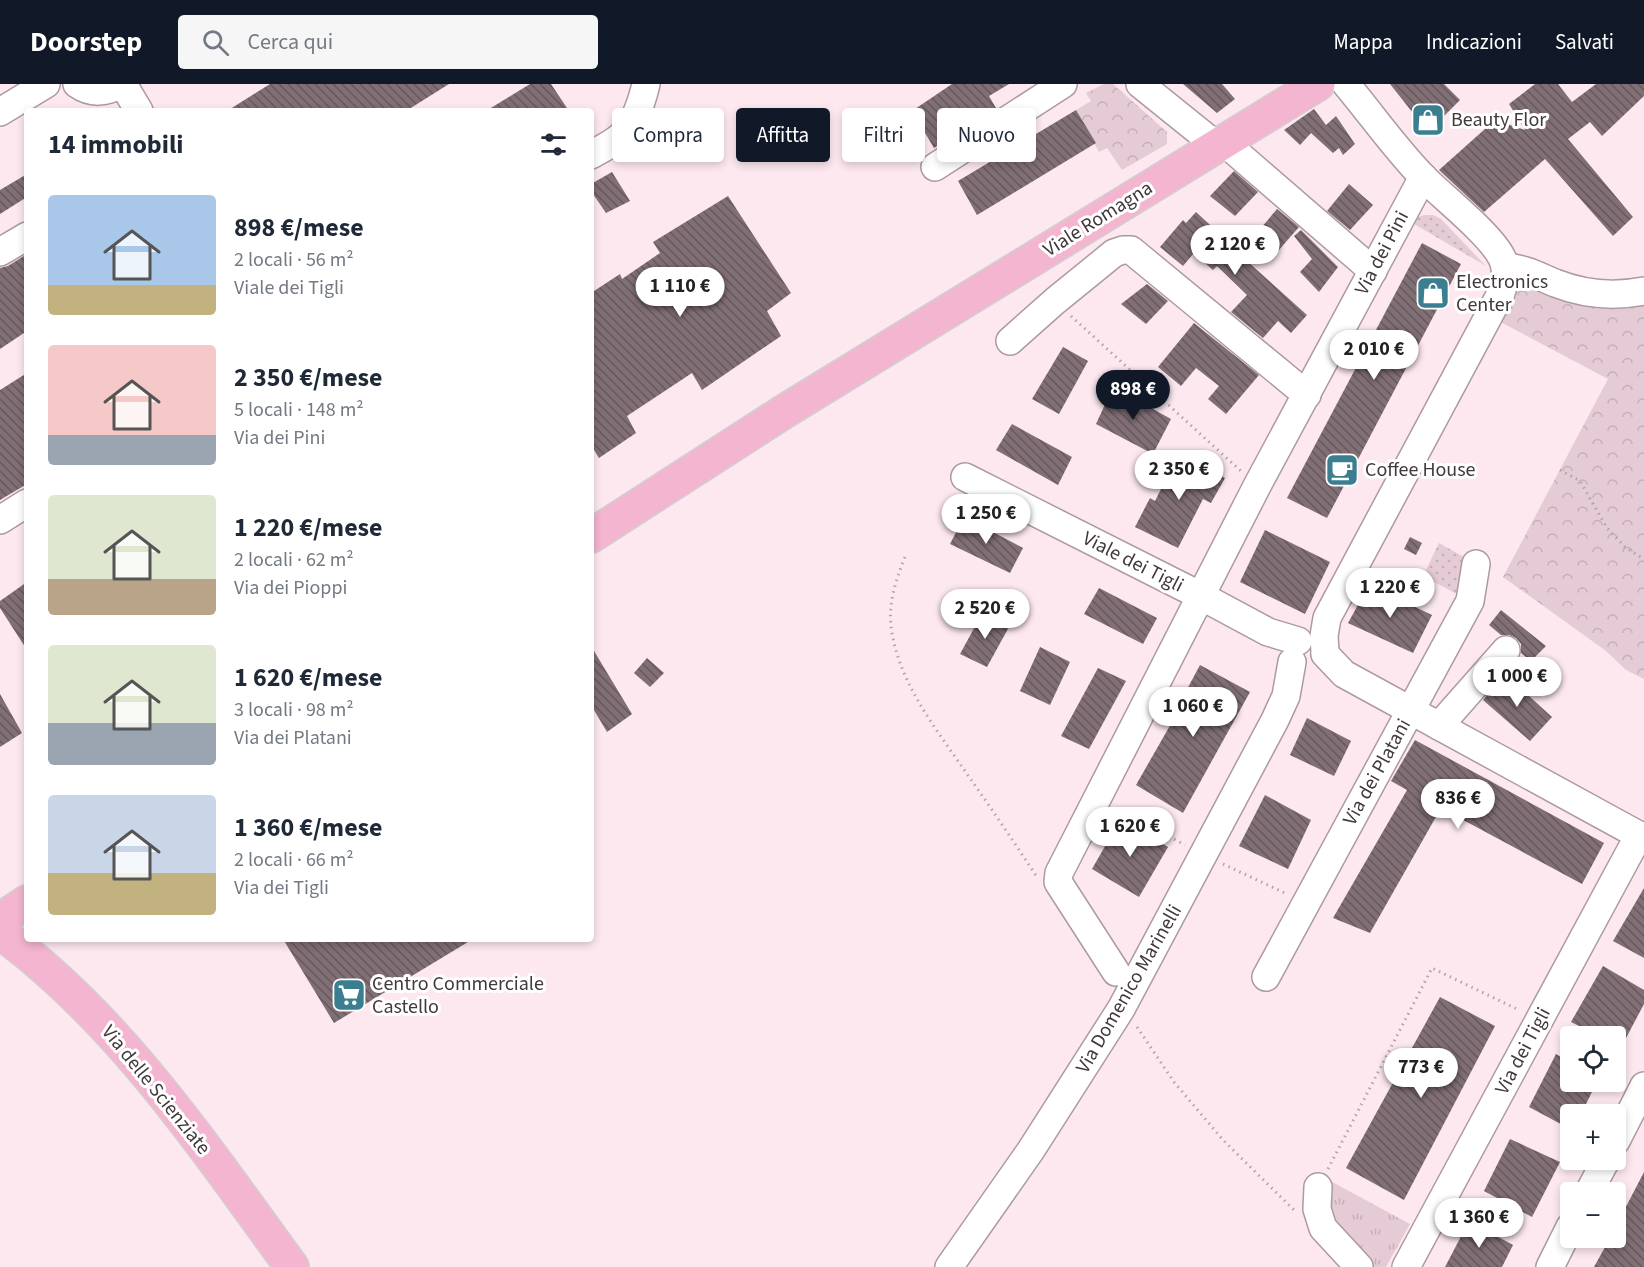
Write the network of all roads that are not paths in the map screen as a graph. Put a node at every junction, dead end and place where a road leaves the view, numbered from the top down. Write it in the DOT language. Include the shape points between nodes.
graph roads {
  1 [pos="46,84"];
  2 [pos="77,84"];
  3 [pos="122,84"];
  4 [pos="646,84"];
  5 [pos="1063,84"];
  6 [pos="1140,84"];
  7 [pos="1318,84"];
  8 [pos="1346,84"];
  9 [pos="137,108"];
  10 [pos="0,112"];
  11 [pos="1220,144"];
  12 [pos="594,152"];
  13 [pos="935,167"];
  14 [pos="1423,177"];
  15 [pos="24,238"];
  16 [pos="0,252"];
  17 [pos="1373,271"];
  18 [pos="1499,282"];
  19 [pos="1644,291"];
  20 [pos="1010,341"];
  21 [pos="1306,395"];
  22 [pos="965,477"];
  23 [pos="24,505"];
  24 [pos="0,520"];
  25 [pos="594,534"];
  26 [pos="1476,564"];
  27 [pos="1201,596"];
  28 [pos="1506,650"];
  29 [pos="1307,655"];
  30 [pos="1410,711"];
  31 [pos="1439,726"];
  32 [pos="1642,837"];
  33 [pos="24,904"];
  34 [pos="0,920"];
  35 [pos="0,932"];
  36 [pos="1116,972"];
  37 [pos="1266,977"];
  38 [pos="1644,1086"];
  39 [pos="1626,1121"];
  40 [pos="1318,1187"];
  41 [pos="1560,1247"];
  42 [pos="292,1267"];
  43 [pos="949,1267"];
  44 [pos="1359,1267"];
  45 [pos="1407,1267"];
  46 [pos="1550,1267"];
  1 -- 10 [label="street"];
  2 -- 3 [label="street" via="102,92"];
  3 -- 9 [label="street"];
  4 -- 12 [label="street" via="638,109 617,125"];
  5 -- 13 [label="street"];
  6 -- 11 [label="street"];
  7 -- 11 [label="main road, Viale Romagna"];
  8 -- 14 [label="street"];
  11 -- 17 [label="street"];
  11 -- 25 [label="main road, Viale Romagna" via="785,411"];
  14 -- 17 [label="street, Via dei Pini"];
  14 -- 18 [label="street" via="1502,256"];
  15 -- 16 [label="street"];
  17 -- 21 [label="street, Via dei Pini"];
  18 -- 19 [label="street" via="1524,269 1589,293"];
  18 -- 29 [label="street" via="1372,521 1327,618 1324,636"];
  20 -- 21 [label="street, Viale Romagna" via="1114,253 1131,250"];
  21 -- 27 [label="street, Via dei Pini"];
  22 -- 27 [label="street, Viale dei Tigli"];
  23 -- 24 [label="street"];
  26 -- 30 [label="street, Via dei Platani" via="1470,601"];
  27 -- 29 [label="street, Viale dei Tigli"];
  27 -- 36 [label="street" via="1059,873 1058,882"];
  28 -- 31 [label="street"];
  29 -- 30 [label="street"];
  29 -- 43 [label="street, Via Domenico Marinelli" via="1121,1009 1031,1150"];
  30 -- 31 [label="street"];
  30 -- 37 [label="street, Via dei Platani"];
  31 -- 32 [label="street"];
  32 -- 45 [label="street, Via dei Tigli"];
  33 -- 34 [label="main road"];
  35 -- 42 [label="main road, Via delle Scienziate" via="35,958 94,1014 158,1084"];
  38 -- 39 [label="street"];
  40 -- 44 [label="street" via="1317,1209 1323,1228"];
  41 -- 46 [label="street"];
}
